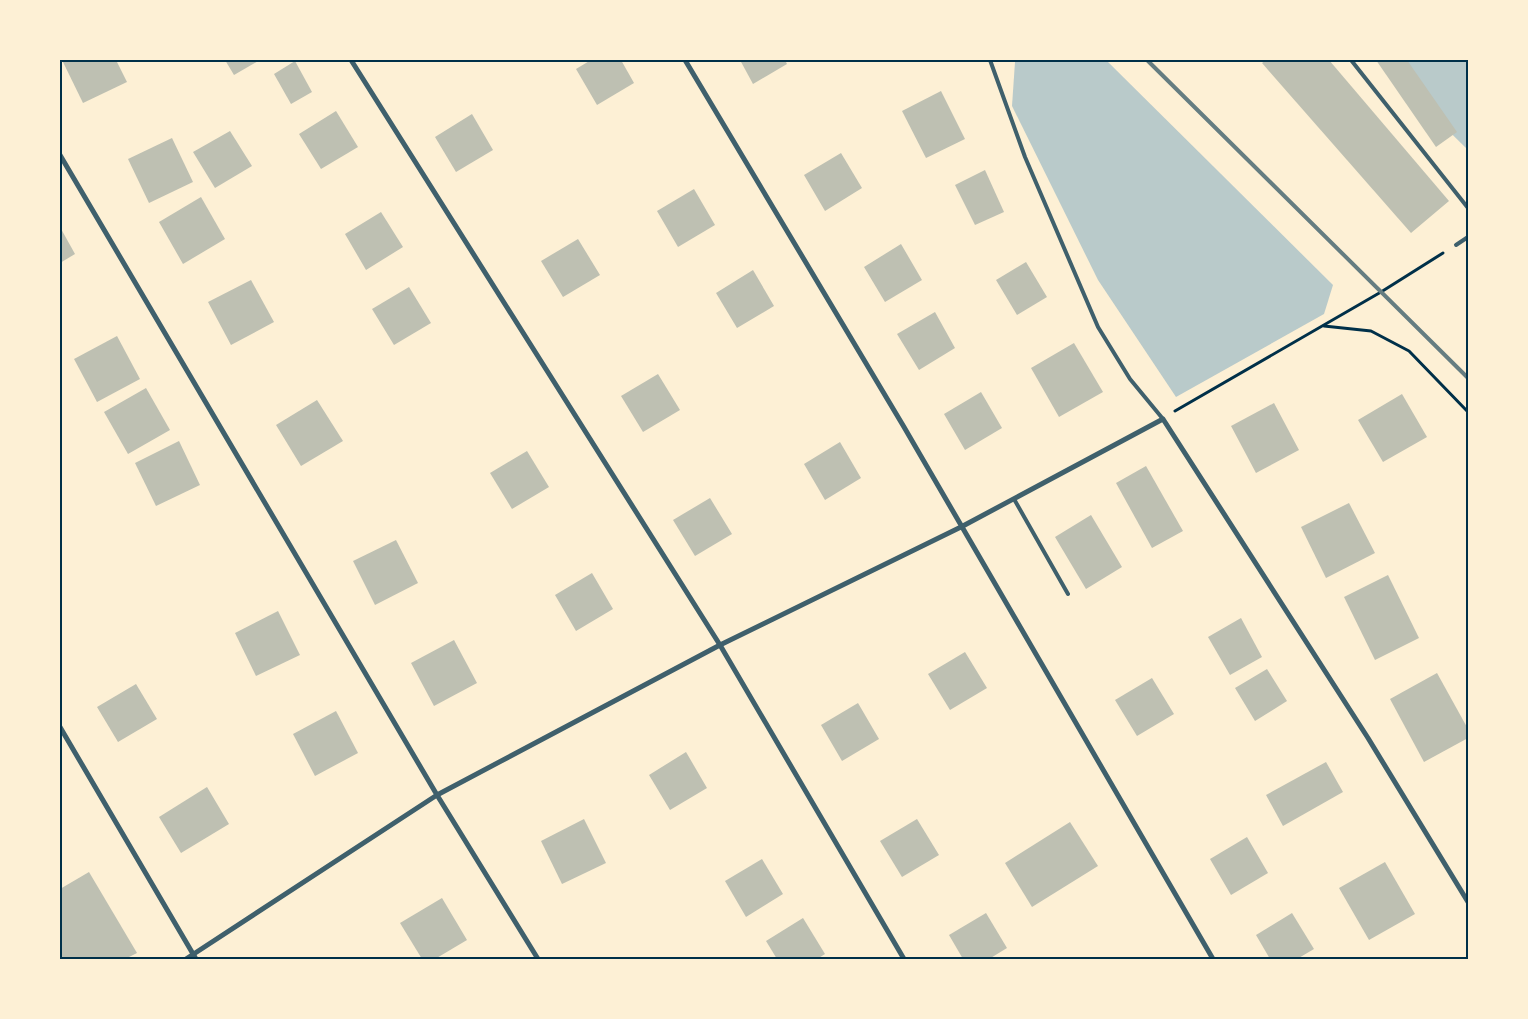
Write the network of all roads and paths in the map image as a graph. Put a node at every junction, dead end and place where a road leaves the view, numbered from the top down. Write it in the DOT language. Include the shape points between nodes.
graph roads {
  1 [pos="351,60"];
  2 [pos="685,60"];
  3 [pos="990,60"];
  4 [pos="1351,60"];
  5 [pos="60,155"];
  6 [pos="1468,208"];
  7 [pos="1468,237"];
  8 [pos="1456,245"];
  9 [pos="1323,326"];
  10 [pos="1468,412"];
  11 [pos="1163,418"];
  12 [pos="1014,499"];
  13 [pos="961,527"];
  14 [pos="1068,594"];
  15 [pos="720,645"];
  16 [pos="60,727"];
  17 [pos="437,795"];
  18 [pos="1468,902"];
  19 [pos="195,956"];
  20 [pos="186,959"];
  21 [pos="538,959"];
  22 [pos="904,959"];
  23 [pos="1213,959"];
  1 -- 15 [label="street"];
  2 -- 13 [label="street"];
  3 -- 11 [label="lane" via="1025,157 1098,326 1130,378"];
  4 -- 6 [label="lane"];
  5 -- 17 [label="street"];
  7 -- 8 [label="lane"];
  8 -- 9 [label="path"];
  9 -- 10 [label="path" via="1371,331 1409,351"];
  9 -- 11 [label="path"];
  11 -- 12 [label="street"];
  11 -- 18 [label="street" via="1368,738"];
  12 -- 13 [label="street"];
  12 -- 14 [label="lane"];
  13 -- 15 [label="street"];
  13 -- 23 [label="street"];
  15 -- 17 [label="street"];
  15 -- 22 [label="street"];
  16 -- 19 [label="street"];
  17 -- 19 [label="street"];
  17 -- 21 [label="street"];
  19 -- 20 [label="street"];
}
